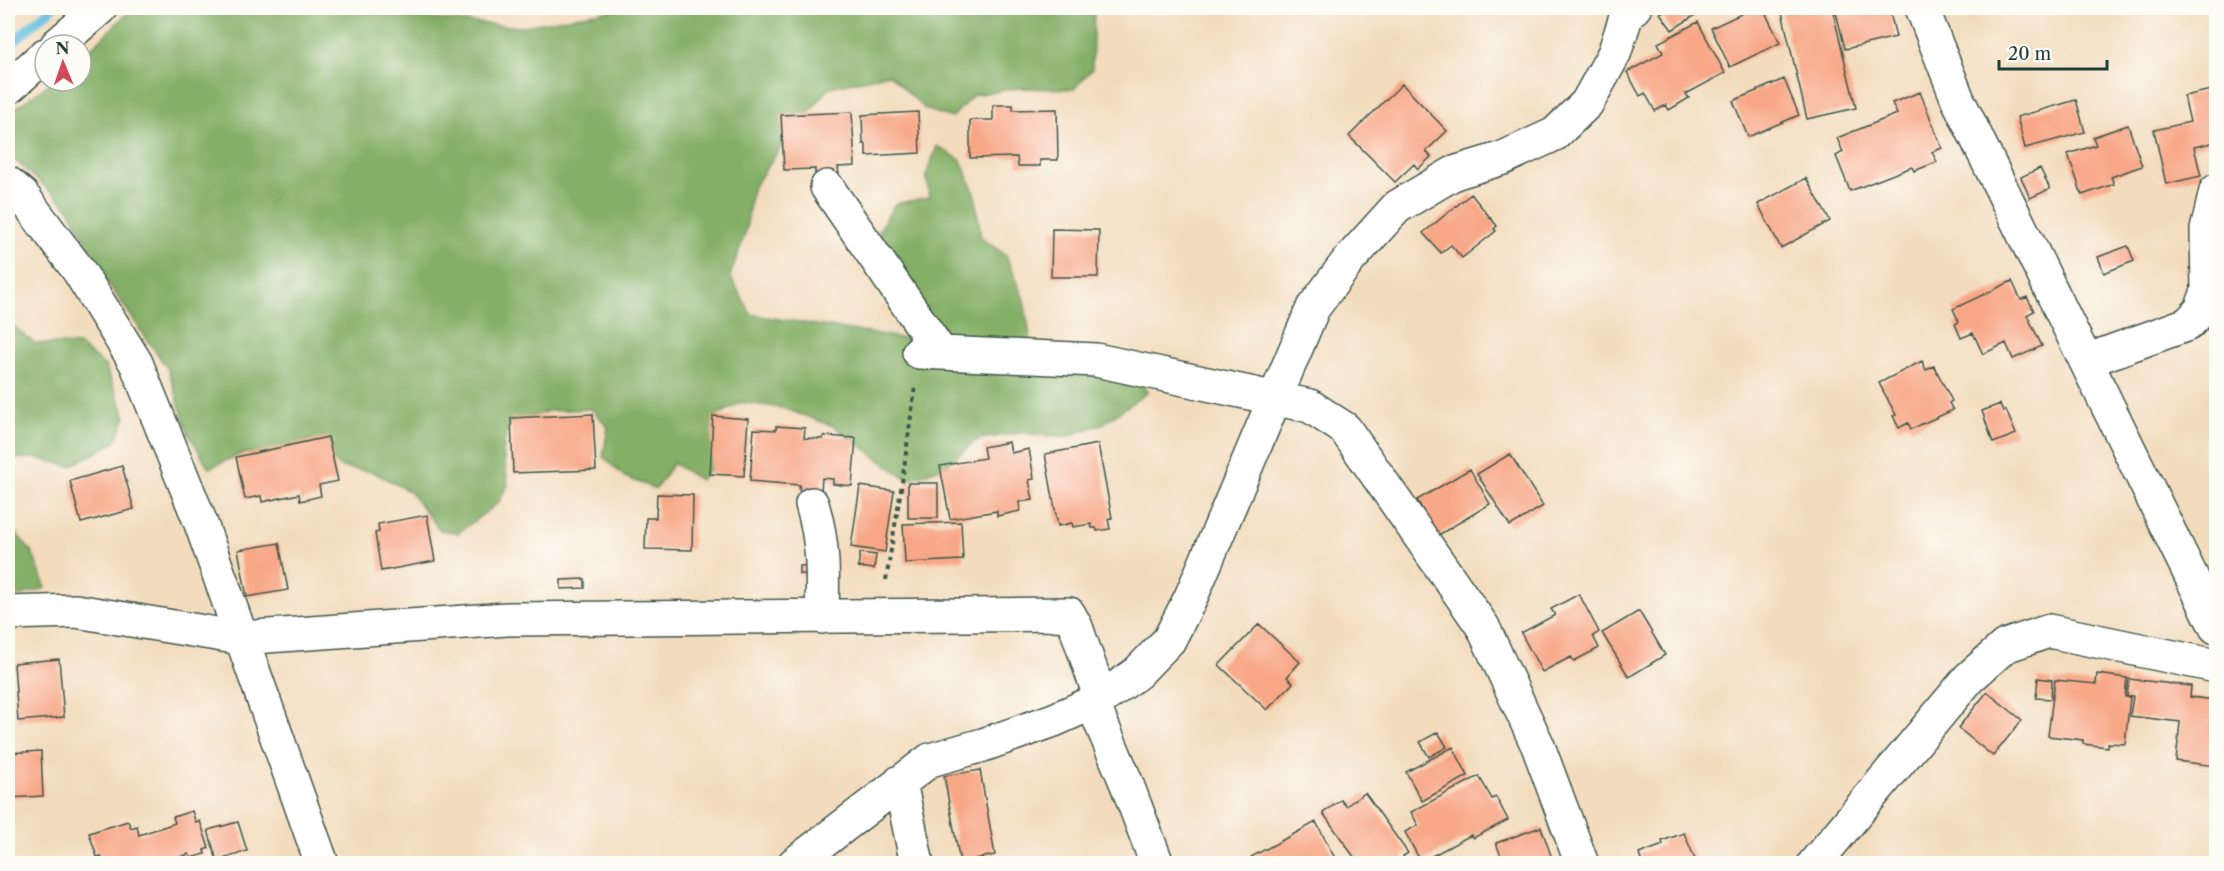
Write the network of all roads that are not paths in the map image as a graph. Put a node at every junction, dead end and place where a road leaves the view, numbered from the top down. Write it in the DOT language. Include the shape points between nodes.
graph roads {
  1 [pos="100,8"];
  2 [pos="1922,8"];
  3 [pos="1629,9"];
  4 [pos="71,33"];
  5 [pos="33,66"];
  6 [pos="8,88"];
  7 [pos="8,183"];
  8 [pos="827,187"];
  9 [pos="2217,191"];
  10 [pos="2086,361"];
  11 [pos="1274,399"];
  12 [pos="812,504"];
  13 [pos="8,613"];
  14 [pos="822,616"];
  15 [pos="2217,627"];
  16 [pos="242,638"];
  17 [pos="2217,666"];
  18 [pos="1097,701"];
  19 [pos="900,782"];
  20 [pos="322,864"];
  21 [pos="794,864"];
  22 [pos="917,864"];
  23 [pos="1157,864"];
  24 [pos="1582,864"];
  25 [pos="1814,864"];
  1 -- 4 [label="street"];
  2 -- 10 [label="street" via="1958,100"];
  3 -- 11 [label="street" via="1614,54 1587,103 1555,134 1503,158 1454,173 1397,207 1349,260 1313,308"];
  5 -- 6 [label="street"];
  7 -- 16 [label="street" via="22,195 79,271 136,363"];
  8 -- 11 [label="street" via="930,352 1096,360"];
  9 -- 10 [label="street" via="2207,230 2208,291 2201,310 2188,324"];
  10 -- 15 [label="street"];
  11 -- 18 [label="street" via="1169,640 1137,673"];
  11 -- 24 [label="street" via="1310,406 1345,429 1483,627 1538,746"];
  12 -- 14 [label="street" via="823,558"];
  13 -- 16 [label="street" via="76,611"];
  14 -- 16 [label="street" via="507,619"];
  14 -- 18 [label="street" via="1069,614"];
  16 -- 20 [label="street"];
  17 -- 25 [label="street" via="2049,632 2005,646 1969,678"];
  18 -- 19 [label="street" via="983,745 930,760"];
  18 -- 23 [label="street"];
  19 -- 21 [label="street"];
  19 -- 22 [label="street"];
}
